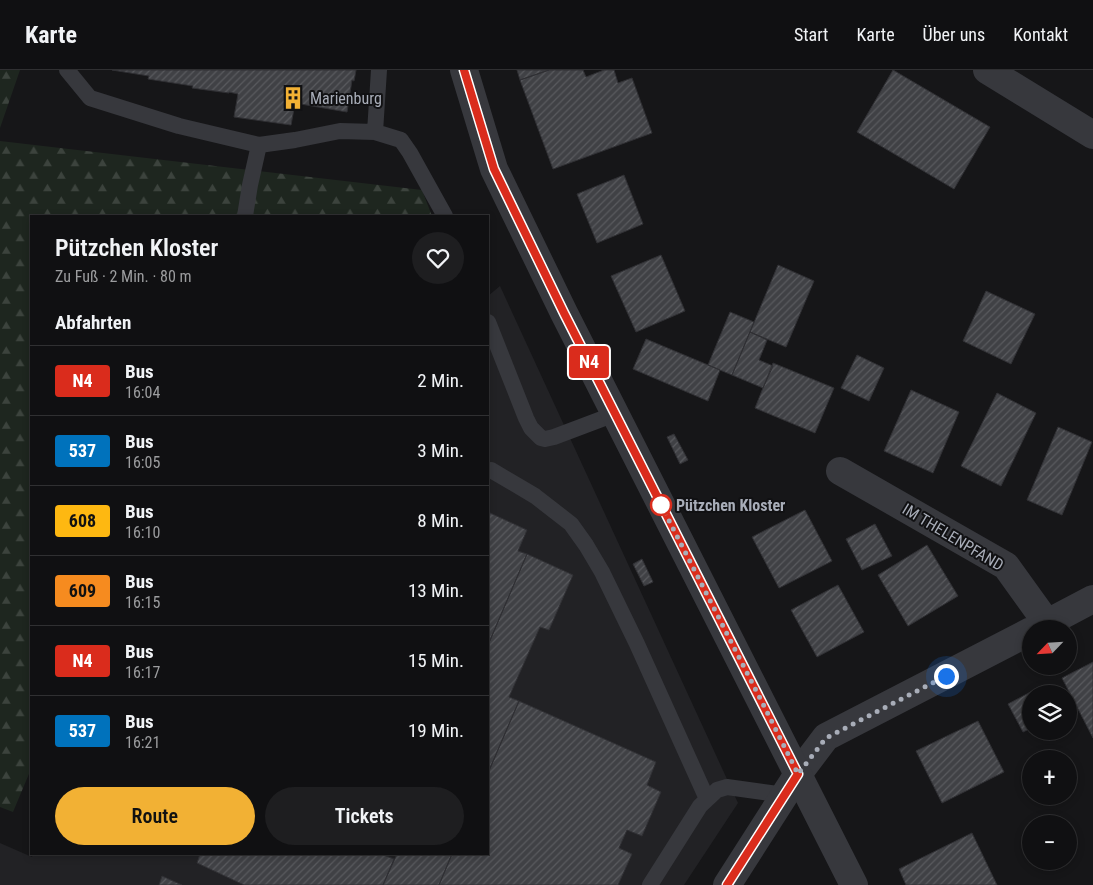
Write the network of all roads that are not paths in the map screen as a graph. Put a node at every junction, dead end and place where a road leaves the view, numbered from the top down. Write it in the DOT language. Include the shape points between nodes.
graph roads {
  1 [pos="67,70"];
  2 [pos="379,70"];
  3 [pos="464,70"];
  4 [pos="987,70"];
  5 [pos="375,132"];
  6 [pos="1093,135"];
  7 [pos="260,145"];
  8 [pos="245,215"];
  9 [pos="444,215"];
  10 [pos="489,325"];
  11 [pos="615,414"];
  12 [pos="491,470"];
  13 [pos="840,471"];
  14 [pos="1093,599"];
  15 [pos="1034,620"];
  16 [pos="1053,620"];
  17 [pos="1022,636"];
  18 [pos="791,784"];
  19 [pos="707,799"];
  20 [pos="650,885"];
  21 [pos="727,885"];
  22 [pos="854,885"];
  1 -- 7 [label="lane" via="90,98 179,126"];
  2 -- 5 [label="lane"];
  3 -- 11 [label="street" via="494,169"];
  4 -- 6 [label="street"];
  5 -- 7 [label="lane" via="340,131"];
  5 -- 9 [label="lane" via="401,140"];
  7 -- 8 [label="lane"];
  10 -- 11 [label="lane" via="526,418 541,438 554,437"];
  11 -- 18 [label="street"];
  12 -- 19 [label="lane" via="534,496 570,524 586,545 637,644"];
  13 -- 15 [label="street, IM THELENPFAND" via="1006,566"];
  14 -- 16 [label="street"];
  17 -- 18 [label="street" via="826,738"];
  18 -- 19 [label="lane" via="727,787 717,790"];
  18 -- 21 [label="street"];
  18 -- 22 [label="street"];
  19 -- 20 [label="lane"];
}
